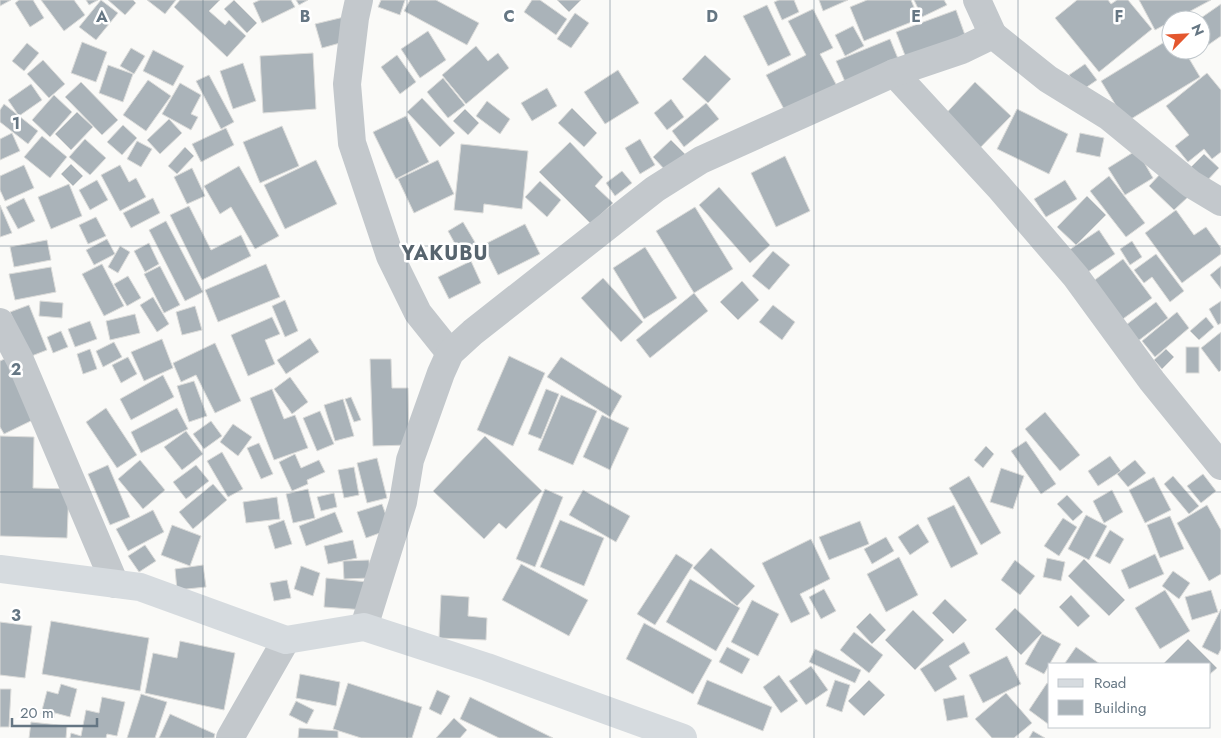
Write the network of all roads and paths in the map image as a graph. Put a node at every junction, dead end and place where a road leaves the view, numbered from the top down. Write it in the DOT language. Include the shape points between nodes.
graph roads {
  1 [pos="360,0"];
  2 [pos="977,0"];
  3 [pos="992,35"];
  4 [pos="894,73"];
  5 [pos="1221,202"];
  6 [pos="0,322"];
  7 [pos="450,353"];
  8 [pos="1221,466"];
  9 [pos="0,569"];
  10 [pos="115,584"];
  11 [pos="364,627"];
  12 [pos="286,640"];
  13 [pos="230,738"];
  14 [pos="683,738"];
  1 -- 7 [label="street" via="347,84 352,143 390,256 418,313"];
  2 -- 3 [label="street"];
  3 -- 4 [label="street" via="962,50"];
  3 -- 5 [label="street" via="1048,79 1108,116 1191,184"];
  4 -- 7 [label="street" via="701,160 663,184"];
  4 -- 8 [label="street" via="1076,277 1152,381"];
  6 -- 10 [label="street" via="20,360"];
  7 -- 11 [label="street" via="410,460 403,502"];
  9 -- 10 [label="street"];
  10 -- 12 [label="street" via="140,587"];
  11 -- 12 [label="street"];
  11 -- 14 [label="street" via="488,667"];
  12 -- 13 [label="street"];
}
